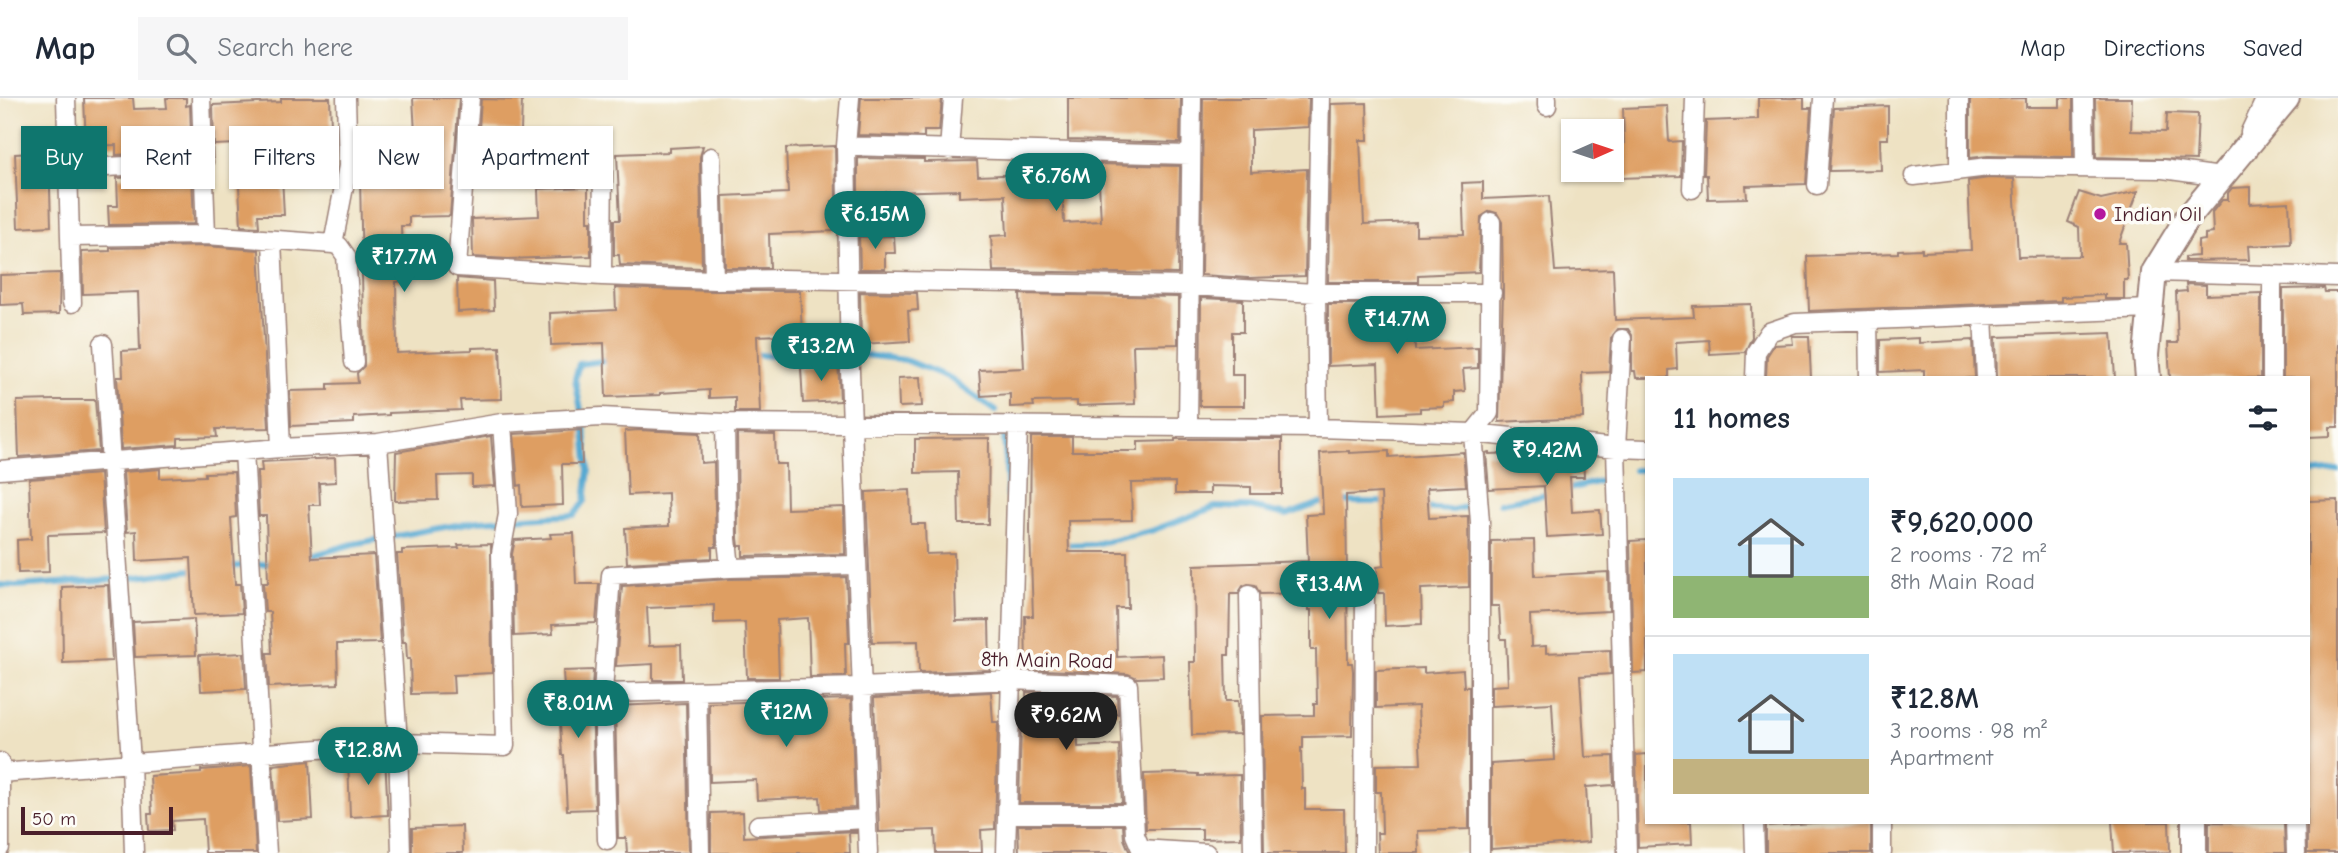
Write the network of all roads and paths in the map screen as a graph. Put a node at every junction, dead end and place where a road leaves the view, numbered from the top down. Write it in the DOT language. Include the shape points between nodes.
graph roads {
  1 [pos="66,98"];
  2 [pos="201,98"];
  3 [pos="345,98"];
  4 [pos="470,98"];
  5 [pos="850,98"];
  6 [pos="953,98"];
  7 [pos="1192,98"];
  8 [pos="1320,98"];
  9 [pos="1695,98"];
  10 [pos="1823,98"];
  11 [pos="1959,98"];
  12 [pos="2084,98"];
  13 [pos="2281,98"];
  14 [pos="66,126"];
  15 [pos="202,126"];
  16 [pos="846,146"];
  17 [pos="949,149"];
  18 [pos="1191,155"];
  19 [pos="711,157"];
  20 [pos="2085,168"];
  21 [pos="1959,170"];
  22 [pos="1914,176"];
  23 [pos="2221,177"];
  24 [pos="1817,185"];
  25 [pos="68,189"];
  26 [pos="205,189"];
  27 [pos="603,189"];
  28 [pos="1692,190"];
  29 [pos="1491,222"];
  30 [pos="206,235"];
  31 [pos="69,237"];
  32 [pos="272,240"];
  33 [pos="332,244"];
  34 [pos="2154,272"];
  35 [pos="2272,275"];
  36 [pos="602,276"];
  37 [pos="2338,277"];
  38 [pos="714,280"];
  39 [pos="849,280"];
  40 [pos="1190,286"];
  41 [pos="1316,293"];
  42 [pos="1492,293"];
  43 [pos="72,303"];
  44 [pos="2150,309"];
  45 [pos="1983,315"];
  46 [pos="1868,320"];
  47 [pos="1622,339"];
  48 [pos="103,344"];
  49 [pos="354,362"];
  50 [pos="1755,376"];
  51 [pos="1869,376"];
  52 [pos="1986,376"];
  53 [pos="2148,376"];
  54 [pos="2272,376"];
  55 [pos="502,423"];
  56 [pos="725,423"];
  57 [pos="852,424"];
  58 [pos="1018,426"];
  59 [pos="1188,426"];
  60 [pos="1318,428"];
  61 [pos="1473,433"];
  62 [pos="378,443"];
  63 [pos="281,448"];
  64 [pos="1616,448"];
  65 [pos="1645,449"];
  66 [pos="244,451"];
  67 [pos="111,461"];
  68 [pos="0,470"];
  69 [pos="857,565"];
  70 [pos="730,568"];
  71 [pos="1365,575"];
  72 [pos="1249,595"];
  73 [pos="1012,680"];
  74 [pos="861,687"];
  75 [pos="697,691"];
  76 [pos="603,693"];
  77 [pos="398,743"];
  78 [pos="262,752"];
  79 [pos="131,762"];
  80 [pos="0,769"];
  81 [pos="1008,814"];
  82 [pos="1134,814"];
  83 [pos="866,819"];
  84 [pos="1755,824"];
  85 [pos="1882,824"];
  86 [pos="2194,824"];
  87 [pos="2295,824"];
  88 [pos="758,825"];
  89 [pos="607,839"];
  90 [pos="0,848"];
  91 [pos="134,853"];
  92 [pos="267,853"];
  93 [pos="401,853"];
  94 [pos="700,853"];
  95 [pos="868,853"];
  96 [pos="1006,853"];
  97 [pos="1206,853"];
  98 [pos="1253,853"];
  99 [pos="1364,853"];
  100 [pos="1480,853"];
  101 [pos="1627,853"];
  102 [pos="1755,853"];
  103 [pos="1882,853"];
  104 [pos="2194,853"];
  105 [pos="2296,853"];
  1 -- 14 [label="street"];
  2 -- 15 [label="street"];
  3 -- 33 [label="street" via="348,166"];
  4 -- 36 [label="street" via="457,267"];
  5 -- 16 [label="street"];
  6 -- 17 [label="street"];
  7 -- 18 [label="street"];
  8 -- 41 [label="street"];
  9 -- 28 [label="street"];
  10 -- 24 [label="street"];
  11 -- 21 [label="street"];
  12 -- 20 [label="street"];
  13 -- 23 [label="main road"];
  16 -- 17 [label="street"];
  16 -- 39 [label="street"];
  17 -- 18 [label="street"];
  18 -- 40 [label="street"];
  19 -- 38 [label="street"];
  20 -- 21 [label="street"];
  20 -- 23 [label="street" via="2163,169"];
  21 -- 22 [label="street"];
  23 -- 34 [label="main road" via="2186,220"];
  25 -- 31 [label="street"];
  26 -- 30 [label="street"];
  27 -- 36 [label="street"];
  29 -- 42 [label="street"];
  30 -- 31 [label="street"];
  30 -- 32 [label="street"];
  31 -- 43 [label="street"];
  32 -- 33 [label="street"];
  32 -- 63 [label="street"];
  33 -- 49 [label="street" via="340,246 346,256"];
  34 -- 35 [label="street"];
  34 -- 44 [label="main road"];
  35 -- 37 [label="street"];
  35 -- 54 [label="street"];
  36 -- 38 [label="street"];
  38 -- 39 [label="street"];
  39 -- 40 [label="street"];
  39 -- 57 [label="street"];
  40 -- 41 [label="street"];
  40 -- 59 [label="street"];
  41 -- 42 [label="street"];
  41 -- 60 [label="street"];
  42 -- 61 [label="street" via="1489,413"];
  44 -- 45 [label="street"];
  44 -- 53 [label="main road"];
  45 -- 46 [label="street"];
  45 -- 52 [label="street"];
  46 -- 50 [label="street" via="1795,323 1769,332 1756,352"];
  46 -- 51 [label="street"];
  47 -- 64 [label="street"];
  48 -- 67 [label="street"];
  55 -- 56 [label="street" via="601,417"];
  55 -- 62 [label="street"];
  55 -- 77 [label="street" via="508,513 501,553 505,746"];
  56 -- 57 [label="street"];
  56 -- 70 [label="street"];
  57 -- 58 [label="street"];
  57 -- 69 [label="street"];
  58 -- 59 [label="street"];
  58 -- 73 [label="street"];
  59 -- 60 [label="street"];
  60 -- 61 [label="street"];
  61 -- 64 [label="street"];
  61 -- 100 [label="street" via="1480,523"];
  62 -- 63 [label="street"];
  62 -- 77 [label="street"];
  63 -- 66 [label="street"];
  64 -- 65 [label="street"];
  64 -- 101 [label="street"];
  66 -- 67 [label="street"];
  66 -- 78 [label="street"];
  67 -- 68 [label="street"];
  67 -- 79 [label="street"];
  69 -- 70 [label="street"];
  69 -- 74 [label="street"];
  70 -- 76 [label="street" via="611,575"];
  71 -- 99 [label="street"];
  72 -- 98 [label="street"];
  73 -- 74 [label="street, 8th Main Road"];
  73 -- 81 [label="street"];
  73 -- 82 [label="street, 8th Main Road" via="1128,685"];
  74 -- 75 [label="street, 8th Main Road"];
  74 -- 83 [label="street"];
  75 -- 76 [label="street, 8th Main Road"];
  75 -- 94 [label="street"];
  76 -- 89 [label="street"];
  77 -- 78 [label="street"];
  77 -- 93 [label="street"];
  78 -- 79 [label="street"];
  78 -- 92 [label="street"];
  79 -- 80 [label="street"];
  79 -- 91 [label="street"];
  80 -- 90 [label="street"];
  81 -- 82 [label="street"];
  81 -- 96 [label="street"];
  82 -- 97 [label="street, 8th Main Road" via="1141,849"];
  83 -- 88 [label="street"];
  83 -- 95 [label="street"];
  84 -- 102 [label="street"];
  85 -- 103 [label="street"];
  86 -- 104 [label="main road"];
  87 -- 105 [label="street"];
}
